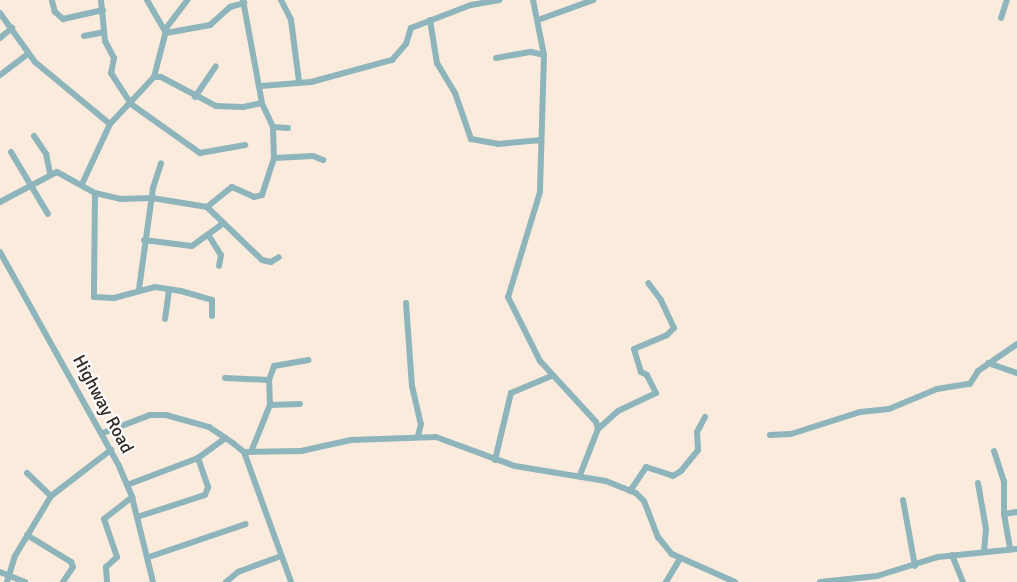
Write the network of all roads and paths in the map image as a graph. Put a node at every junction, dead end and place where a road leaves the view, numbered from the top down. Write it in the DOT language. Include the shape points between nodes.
graph roads {
  1 [pos="52,0"];
  2 [pos="101,0"];
  3 [pos="147,0"];
  4 [pos="187,0"];
  5 [pos="281,0"];
  6 [pos="500,0"];
  7 [pos="533,0"];
  8 [pos="593,0"];
  9 [pos="1007,0"];
  10 [pos="244,2"];
  11 [pos="466,4"];
  12 [pos="103,10"];
  13 [pos="0,13"];
  14 [pos="1001,18"];
  15 [pos="430,20"];
  16 [pos="538,20"];
  17 [pos="12,28"];
  18 [pos="104,32"];
  19 [pos="166,33"];
  20 [pos="84,36"];
  21 [pos="0,38"];
  22 [pos="28,54"];
  23 [pos="544,55"];
  24 [pos="496,58"];
  25 [pos="216,66"];
  26 [pos="0,75"];
  27 [pos="154,77"];
  28 [pos="299,82"];
  29 [pos="261,86"];
  30 [pos="195,97"];
  31 [pos="128,101"];
  32 [pos="262,103"];
  33 [pos="110,124"];
  34 [pos="273,127"];
  35 [pos="288,128"];
  36 [pos="34,136"];
  37 [pos="541,140"];
  38 [pos="245,145"];
  39 [pos="12,152"];
  40 [pos="274,158"];
  41 [pos="323,160"];
  42 [pos="161,163"];
  43 [pos="50,173"];
  44 [pos="31,183"];
  45 [pos="82,184"];
  46 [pos="95,193"];
  47 [pos="152,198"];
  48 [pos="0,202"];
  49 [pos="207,207"];
  50 [pos="48,214"];
  51 [pos="222,224"];
  52 [pos="209,237"];
  53 [pos="144,240"];
  54 [pos="0,252"];
  55 [pos="279,257"];
  56 [pos="219,266"];
  57 [pos="648,283"];
  58 [pos="139,289"];
  59 [pos="169,290"];
  60 [pos="406,303"];
  61 [pos="212,316"];
  62 [pos="165,319"];
  63 [pos="1017,344"];
  64 [pos="308,360"];
  65 [pos="988,363"];
  66 [pos="1017,373"];
  67 [pos="551,376"];
  68 [pos="225,378"];
  69 [pos="269,380"];
  70 [pos="300,404"];
  71 [pos="270,405"];
  72 [pos="705,417"];
  73 [pos="598,429"];
  74 [pos="103,433"];
  75 [pos="770,435"];
  76 [pos="418,436"];
  77 [pos="226,438"];
  78 [pos="111,450"];
  79 [pos="994,451"];
  80 [pos="247,452"];
  81 [pos="198,458"];
  82 [pos="495,460"];
  83 [pos="27,473"];
  84 [pos="580,475"];
  85 [pos="978,483"];
  86 [pos="127,485"];
  87 [pos="630,491"];
  88 [pos="51,496"];
  89 [pos="132,497"];
  90 [pos="903,500"];
  91 [pos="1017,512"];
  92 [pos="1004,514"];
  93 [pos="137,517"];
  94 [pos="246,524"];
  95 [pos="27,535"];
  96 [pos="1014,549"];
  97 [pos="984,550"];
  98 [pos="952,555"];
  99 [pos="281,556"];
  100 [pos="149,557"];
  101 [pos="680,559"];
  102 [pos="915,566"];
  103 [pos="0,573"];
  104 [pos="7,579"];
  105 [pos="851,580"];
  106 [pos="25,582"];
  107 [pos="63,582"];
  108 [pos="107,582"];
  109 [pos="153,582"];
  110 [pos="226,582"];
  111 [pos="291,582"];
  112 [pos="666,582"];
  113 [pos="735,582"];
  114 [pos="820,582"];
  115 [pos="963,582"];
  1 -- 12 [label="street" via="55,12 63,19"];
  2 -- 12 [label="street"];
  3 -- 19 [label="street"];
  4 -- 19 [label="street"];
  5 -- 28 [label="street" via="291,20"];
  6 -- 11 [label="street"];
  7 -- 16 [label="street"];
  8 -- 16 [label="street"];
  9 -- 14 [label="street"];
  10 -- 19 [label="street" via="230,7 210,25"];
  10 -- 29 [label="street"];
  11 -- 15 [label="street"];
  12 -- 18 [label="street"];
  13 -- 17 [label="street"];
  15 -- 28 [label="street" via="411,28 406,44 392,60"];
  15 -- 37 [label="street" via="437,63 455,93 471,139 498,144"];
  16 -- 23 [label="street"];
  17 -- 21 [label="street"];
  17 -- 22 [label="street"];
  18 -- 20 [label="street"];
  18 -- 31 [label="street" via="114,58 111,73 125,89"];
  19 -- 27 [label="street"];
  22 -- 26 [label="street"];
  22 -- 33 [label="street"];
  23 -- 24 [label="street" via="531,52"];
  23 -- 37 [label="street"];
  25 -- 30 [label="street"];
  27 -- 30 [label="street" via="161,77"];
  27 -- 31 [label="street"];
  28 -- 29 [label="street"];
  29 -- 32 [label="street"];
  30 -- 32 [label="street" via="216,106"];
  31 -- 33 [label="street"];
  31 -- 38 [label="street" via="200,153"];
  32 -- 34 [label="street"];
  33 -- 45 [label="street"];
  34 -- 35 [label="street"];
  34 -- 40 [label="street"];
  36 -- 43 [label="street" via="46,154"];
  37 -- 67 [label="street" via="538,206 508,297 524,333"];
  39 -- 44 [label="street"];
  40 -- 41 [label="street" via="314,156"];
  40 -- 49 [label="street" via="262,195 254,197 243,188 232,186"];
  42 -- 47 [label="street"];
  43 -- 44 [label="street"];
  43 -- 45 [label="street" via="57,172"];
  44 -- 48 [label="street"];
  44 -- 50 [label="street"];
  45 -- 46 [label="street"];
  46 -- 47 [label="street" via="120,199"];
  46 -- 58 [label="street" via="94,297 114,298"];
  47 -- 49 [label="street"];
  47 -- 53 [label="street"];
  49 -- 51 [label="street"];
  51 -- 52 [label="street"];
  51 -- 55 [label="street" via="266,262"];
  52 -- 53 [label="street" via="192,246"];
  52 -- 56 [label="street" via="221,255"];
  53 -- 58 [label="street"];
  54 -- 74 [label="street, Highway Road"];
  57 -- 73 [label="street" via="665,306 674,328 634,349 641,372 647,375 656,393 618,411"];
  58 -- 59 [label="street"];
  59 -- 61 [label="street" via="210,299"];
  59 -- 62 [label="street"];
  60 -- 76 [label="street" via="412,386 420,424"];
  63 -- 65 [label="street"];
  64 -- 69 [label="street" via="278,363"];
  65 -- 66 [label="street"];
  65 -- 75 [label="street" via="970,384 937,389 889,409 860,412 791,434"];
  67 -- 73 [label="street" via="589,413"];
  67 -- 82 [label="street" via="512,393"];
  68 -- 69 [label="street"];
  69 -- 71 [label="street"];
  70 -- 71 [label="street"];
  71 -- 80 [label="street"];
  72 -- 87 [label="street" via="695,440 698,450 681,471 673,476 646,467"];
  73 -- 84 [label="street"];
  74 -- 77 [label="street" via="150,415 166,415 200,423"];
  74 -- 78 [label="street, Highway Road"];
  76 -- 80 [label="street" via="351,440 283,453"];
  76 -- 82 [label="street" via="436,437"];
  77 -- 80 [label="street"];
  77 -- 81 [label="street"];
  78 -- 86 [label="street, Highway Road"];
  78 -- 88 [label="street"];
  79 -- 92 [label="street" via="1004,481"];
  80 -- 99 [label="street"];
  81 -- 86 [label="street"];
  81 -- 93 [label="street" via="208,487 205,495"];
  82 -- 84 [label="street"];
  83 -- 88 [label="street"];
  84 -- 87 [label="street"];
  85 -- 97 [label="street" via="986,529"];
  86 -- 89 [label="street, Highway Road"];
  87 -- 101 [label="street" via="644,501 658,537"];
  88 -- 95 [label="street"];
  89 -- 93 [label="street, Highway Road"];
  89 -- 108 [label="street" via="104,519 117,558 106,567"];
  90 -- 102 [label="street"];
  91 -- 92 [label="street"];
  92 -- 96 [label="street"];
  93 -- 100 [label="street, Highway Road"];
  94 -- 100 [label="street"];
  95 -- 104 [label="street"];
  95 -- 107 [label="street" via="71,562 73,567"];
  96 -- 97 [label="street"];
  97 -- 98 [label="street"];
  98 -- 102 [label="street"];
  98 -- 115 [label="street"];
  99 -- 110 [label="street" via="238,572"];
  99 -- 111 [label="street"];
  100 -- 109 [label="street, Highway Road"];
  101 -- 112 [label="street"];
  101 -- 113 [label="street"];
  102 -- 105 [label="street"];
  103 -- 104 [label="street"];
  104 -- 106 [label="street"];
  105 -- 114 [label="street"];
}
